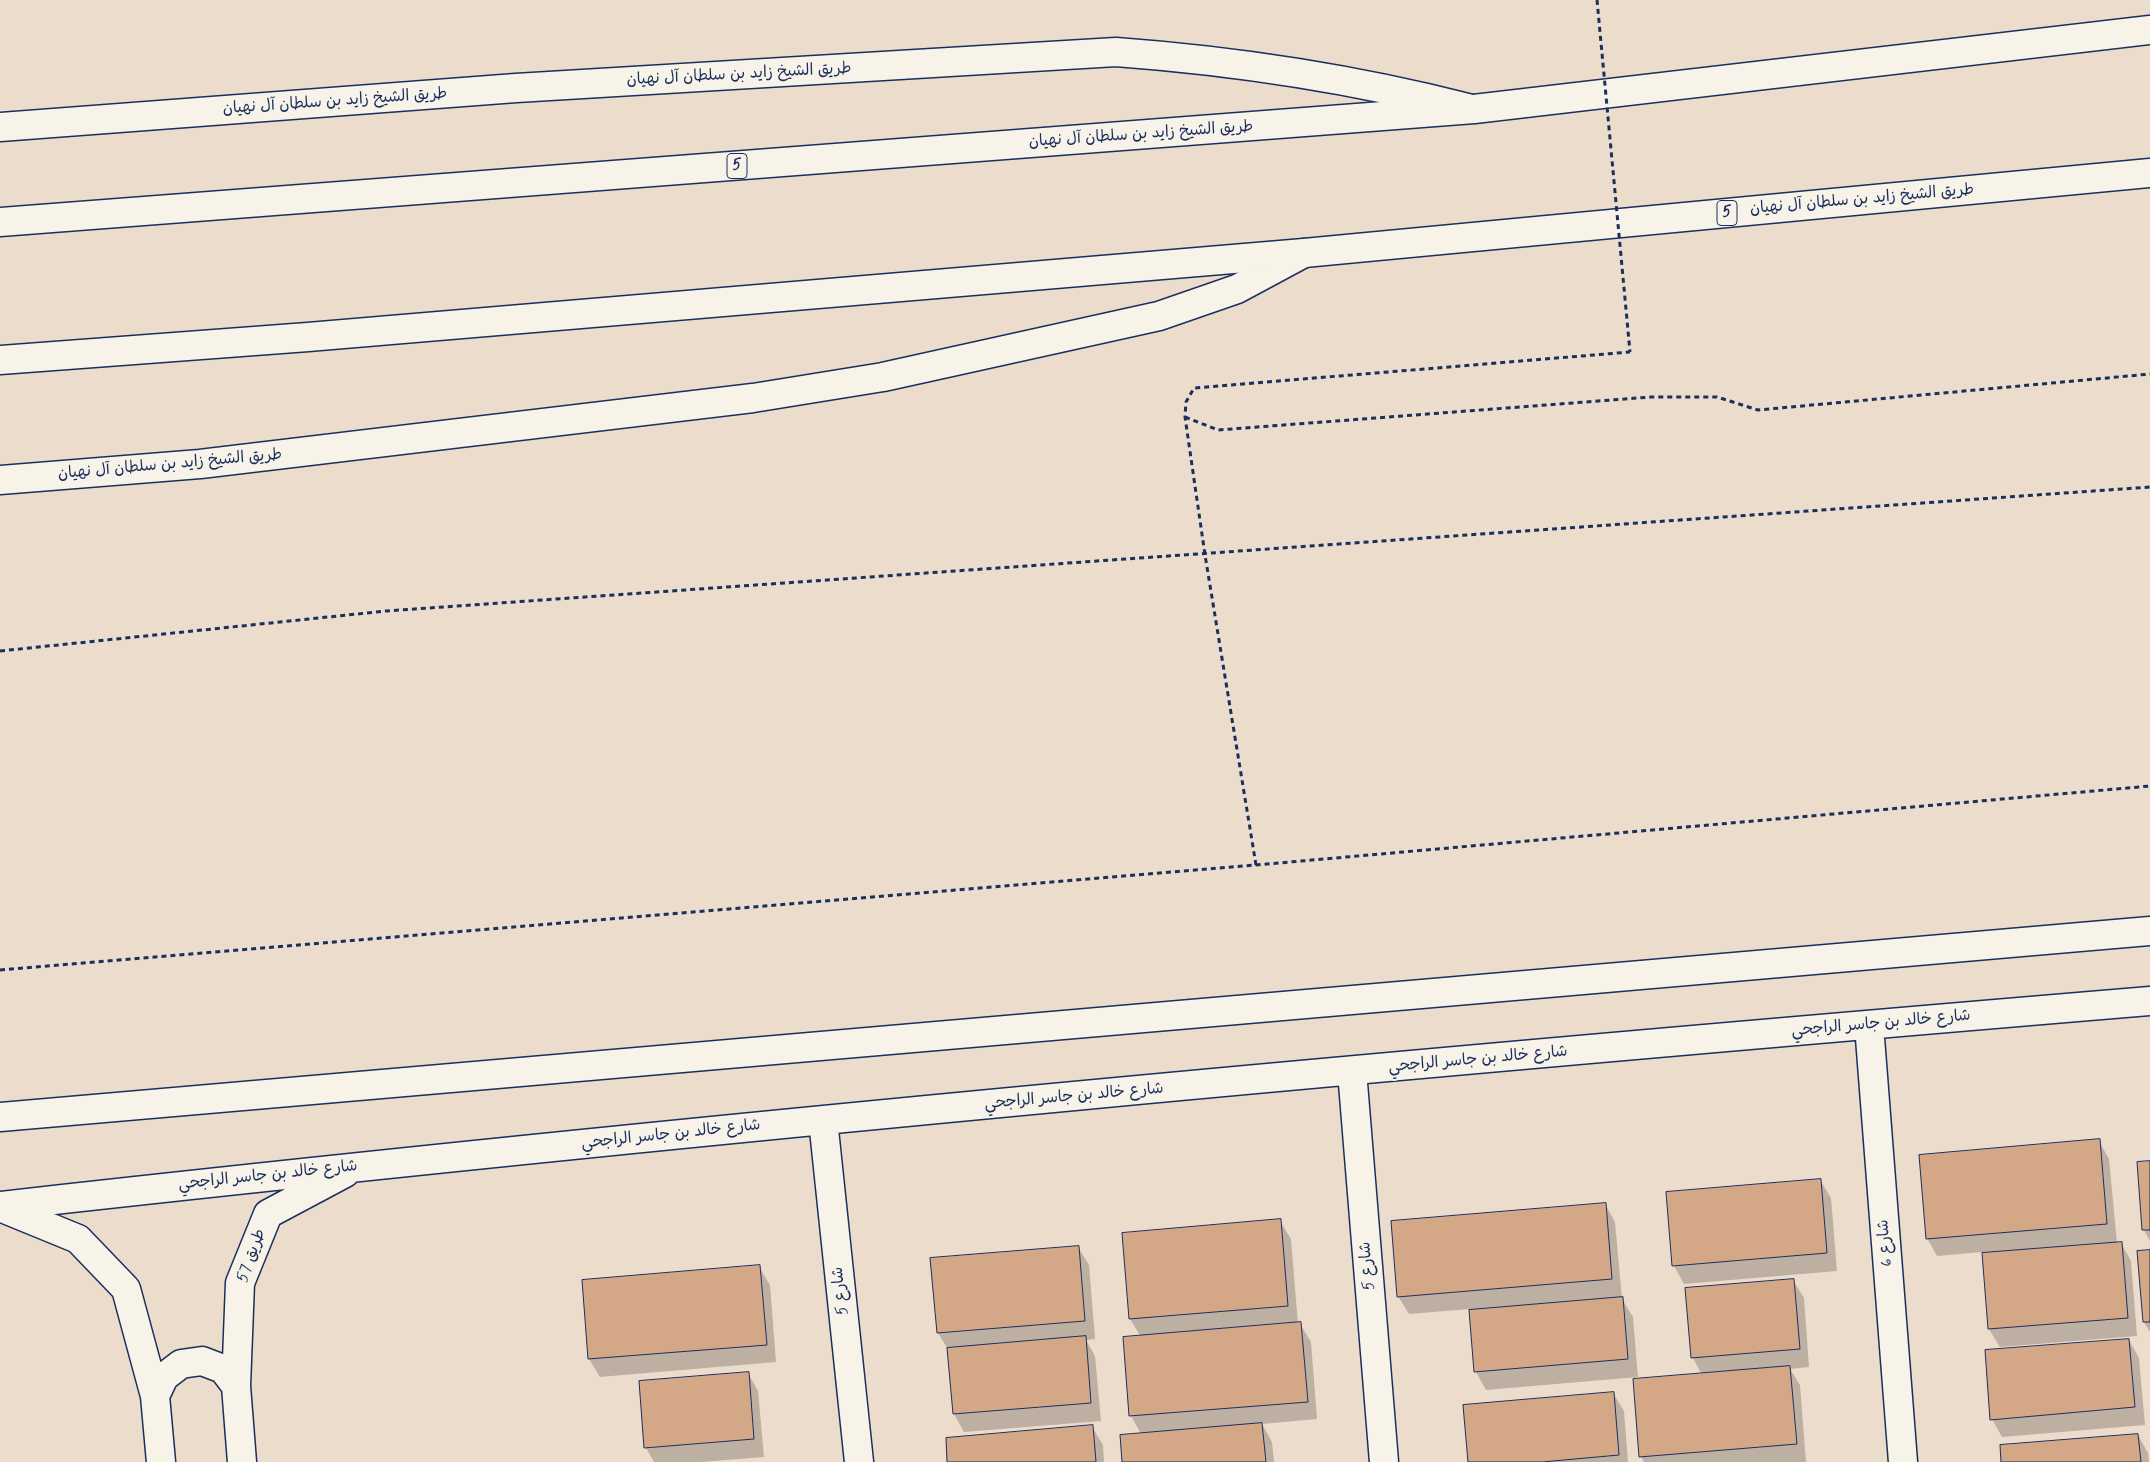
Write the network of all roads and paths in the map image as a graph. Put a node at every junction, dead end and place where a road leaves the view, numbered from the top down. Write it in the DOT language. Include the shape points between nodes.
graph roads {
  1 [pos="1597,0"];
  2 [pos="2150,30"];
  3 [pos="1474,109"];
  4 [pos="0,127"];
  5 [pos="2150,173"];
  6 [pos="0,222"];
  7 [pos="1304,253"];
  8 [pos="0,360"];
  9 [pos="2150,374"];
  10 [pos="1185,417"];
  11 [pos="0,480"];
  12 [pos="2150,487"];
  13 [pos="1205,554"];
  14 [pos="0,651"];
  15 [pos="2150,786"];
  16 [pos="1256,865"];
  17 [pos="2150,931"];
  18 [pos="0,970"];
  19 [pos="2150,1001"];
  20 [pos="1869,1025"];
  21 [pos="1352,1071"];
  22 [pos="0,1117"];
  23 [pos="823,1120"];
  24 [pos="359,1166"];
  25 [pos="0,1206"];
  26 [pos="236,1386"];
  27 [pos="155,1396"];
  28 [pos="161,1462"];
  29 [pos="242,1462"];
  30 [pos="858,1462"];
  31 [pos="1384,1462"];
  32 [pos="1904,1462"];
  1 -- 10 [label="path, bridge" via="1630,352 1194,388 1186,402"];
  2 -- 3 [label="main road, طريق الشيخ زايد بن سلطان آل نهيان / 5"];
  3 -- 4 [label="main road, طريق الشيخ زايد بن سلطان آل نهيان" via="1270,67 1116,52 516,88"];
  3 -- 6 [label="main road, طريق الشيخ زايد بن سلطان آل نهيان / 5"];
  5 -- 7 [label="main road, طريق الشيخ زايد بن سلطان آل نهيان / 5"];
  7 -- 8 [label="main road, طريق الشيخ زايد بن سلطان آل نهيان / 5"];
  7 -- 11 [label="main road, طريق الشيخ زايد بن سلطان آل نهيان" via="1237,289 1159,316 883,377 753,398 200,464"];
  9 -- 10 [label="path" via="1758,410 1717,396 1651,396 1218,430"];
  10 -- 13 [label="path"];
  12 -- 13 [label="path"];
  13 -- 14 [label="path" via="386,611"];
  13 -- 16 [label="path"];
  15 -- 16 [label="path"];
  16 -- 18 [label="path"];
  17 -- 22 [label="main road"];
  19 -- 20 [label="main road, شارع خالد بن جاسر الراجحي"];
  20 -- 21 [label="main road, شارع خالد بن جاسر الراجحي"];
  20 -- 32 [label="main road, شارع 6"];
  21 -- 23 [label="main road, شارع خالد بن جاسر الراجحي"];
  21 -- 31 [label="main road, شارع 5"];
  23 -- 24 [label="main road, شارع خالد بن جاسر الراجحي"];
  23 -- 30 [label="main road, شارع 5"];
  24 -- 25 [label="main road, شارع خالد بن جاسر الراجحي"];
  24 -- 26 [label="main road, طريق 57" via="268,1214 240,1283"];
  25 -- 27 [label="main road" via="78,1239 126,1289"];
  26 -- 27 [label="main road" via="223,1369 202,1361 181,1364 164,1377"];
  26 -- 29 [label="main road, طريق 57"];
  27 -- 28 [label="main road"];
}
